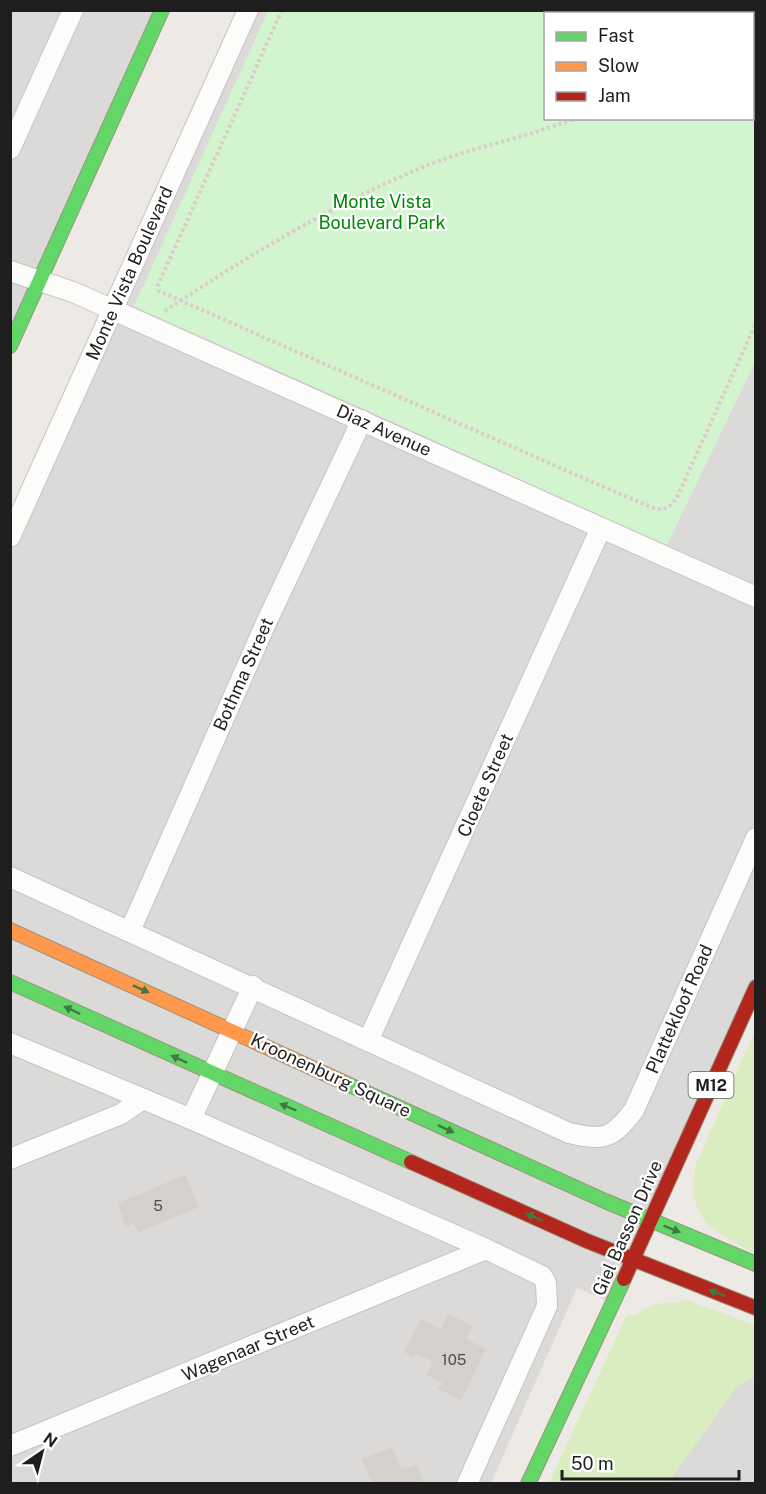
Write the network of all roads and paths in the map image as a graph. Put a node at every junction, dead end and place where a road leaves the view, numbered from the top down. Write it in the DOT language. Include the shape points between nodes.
graph roads {
  1 [pos="73,10"];
  2 [pos="162,10"];
  3 [pos="248,10"];
  4 [pos="282,10"];
  5 [pos="570,120"];
  6 [pos="10,149"];
  7 [pos="10,271"];
  8 [pos="40,282"];
  9 [pos="180,301"];
  10 [pos="112,311"];
  11 [pos="160,314"];
  12 [pos="756,323"];
  13 [pos="10,346"];
  14 [pos="362,420"];
  15 [pos="601,528"];
  16 [pos="10,537"];
  17 [pos="756,597"];
  18 [pos="756,838"];
  19 [pos="10,877"];
  20 [pos="10,930"];
  21 [pos="130,931"];
  22 [pos="10,982"];
  23 [pos="253,986"];
  24 [pos="756,987"];
  25 [pos="233,1030"];
  26 [pos="368,1041"];
  27 [pos="10,1042"];
  28 [pos="213,1075"];
  29 [pos="143,1099"];
  30 [pos="191,1119"];
  31 [pos="10,1159"];
  32 [pos="650,1221"];
  33 [pos="486,1249"];
  34 [pos="632,1260"];
  35 [pos="756,1264"];
  36 [pos="756,1308"];
  37 [pos="10,1446"];
  38 [pos="467,1484"];
  39 [pos="528,1484"];
  1 -- 6 [label="street"];
  2 -- 8 [label="street"];
  3 -- 10 [label="street, Monte Vista Boulevard"];
  4 -- 9 [label="path" via="158,285 159,291"];
  5 -- 9 [label="path" via="459,154 376,188 309,222"];
  7 -- 8 [label="street, Diaz Avenue"];
  8 -- 10 [label="street, Diaz Avenue" via="73,292"];
  8 -- 13 [label="street"];
  9 -- 11 [label="path"];
  9 -- 12 [label="path" via="665,510 678,495"];
  10 -- 14 [label="street, Diaz Avenue"];
  10 -- 16 [label="street, Monte Vista Boulevard"];
  14 -- 15 [label="street, Diaz Avenue"];
  14 -- 21 [label="street, Bothma Street" via="280,593"];
  15 -- 17 [label="street, Diaz Avenue"];
  15 -- 26 [label="street, Cloete Street"];
  18 -- 26 [label="street, Plattekloof Road" via="634,1110 610,1136 594,1139 569,1133"];
  19 -- 21 [label="street"];
  20 -- 25 [label="street, Kroonenburg Square, one-way"];
  21 -- 23 [label="street"];
  28 -- 22 [label="street, one-way"];
  23 -- 25 [label="street"];
  23 -- 26 [label="street"];
  24 -- 32 [label="street, Giel Basson Drive / M12"];
  25 -- 28 [label="street"];
  25 -- 32 [label="street, Kroonenburg Square, one-way"];
  27 -- 29 [label="street"];
  28 -- 30 [label="street"];
  34 -- 28 [label="street, one-way"];
  29 -- 30 [label="street"];
  29 -- 31 [label="street" via="121,1114"];
  30 -- 33 [label="street"];
  32 -- 34 [label="street, Giel Basson Drive / M12"];
  32 -- 35 [label="street, Kroonenburg Square, one-way"];
  33 -- 37 [label="street, Wagenaar Street"];
  33 -- 38 [label="street" via="535,1272 546,1282 547,1306"];
  36 -- 34 [label="street, one-way"];
  34 -- 39 [label="street, Giel Basson Drive / M12"];
}
